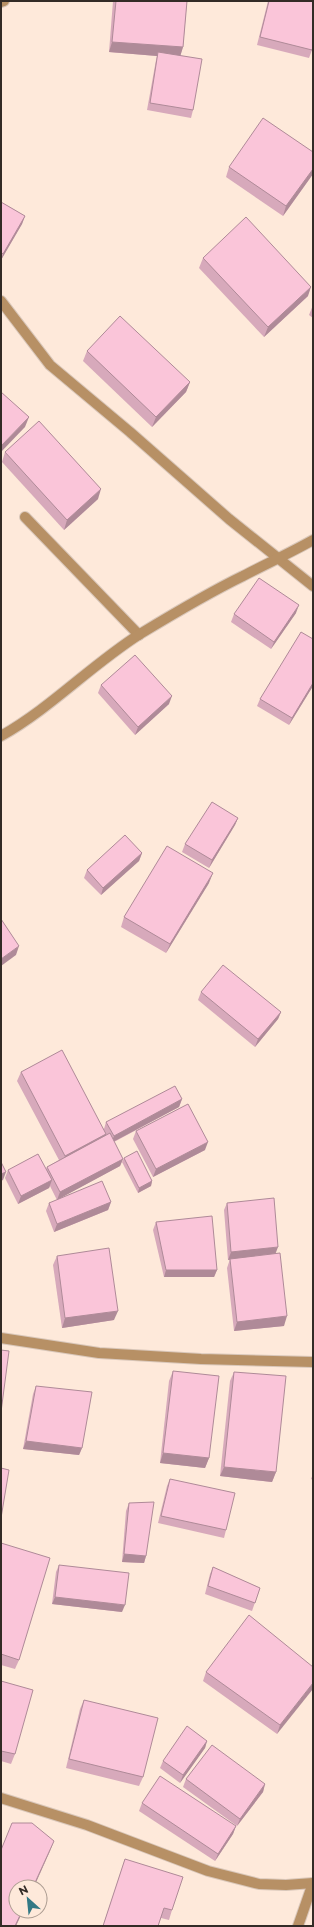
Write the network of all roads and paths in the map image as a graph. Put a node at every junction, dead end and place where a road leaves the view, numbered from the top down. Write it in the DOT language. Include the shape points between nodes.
graph roads {
  1 [pos="4,1"];
  2 [pos="1,2"];
  3 [pos="1,301"];
  4 [pos="24,517"];
  5 [pos="313,540"];
  6 [pos="280,559"];
  7 [pos="313,586"];
  8 [pos="139,635"];
  9 [pos="1,736"];
  10 [pos="1,1338"];
  11 [pos="313,1362"];
  12 [pos="1,1798"];
  13 [pos="313,1883"];
  14 [pos="298,1926"];
  1 -- 2 [label="street"];
  3 -- 6 [label="street" via="50,365 229,519"];
  4 -- 8 [label="street"];
  5 -- 6 [label="street"];
  6 -- 7 [label="street"];
  6 -- 8 [label="street" via="242,576"];
  8 -- 9 [label="street" via="81,677 29,720"];
  10 -- 11 [label="street" via="99,1353"];
  12 -- 13 [label="street" via="87,1825 208,1871 259,1884"];
  13 -- 14 [label="street"];
}
